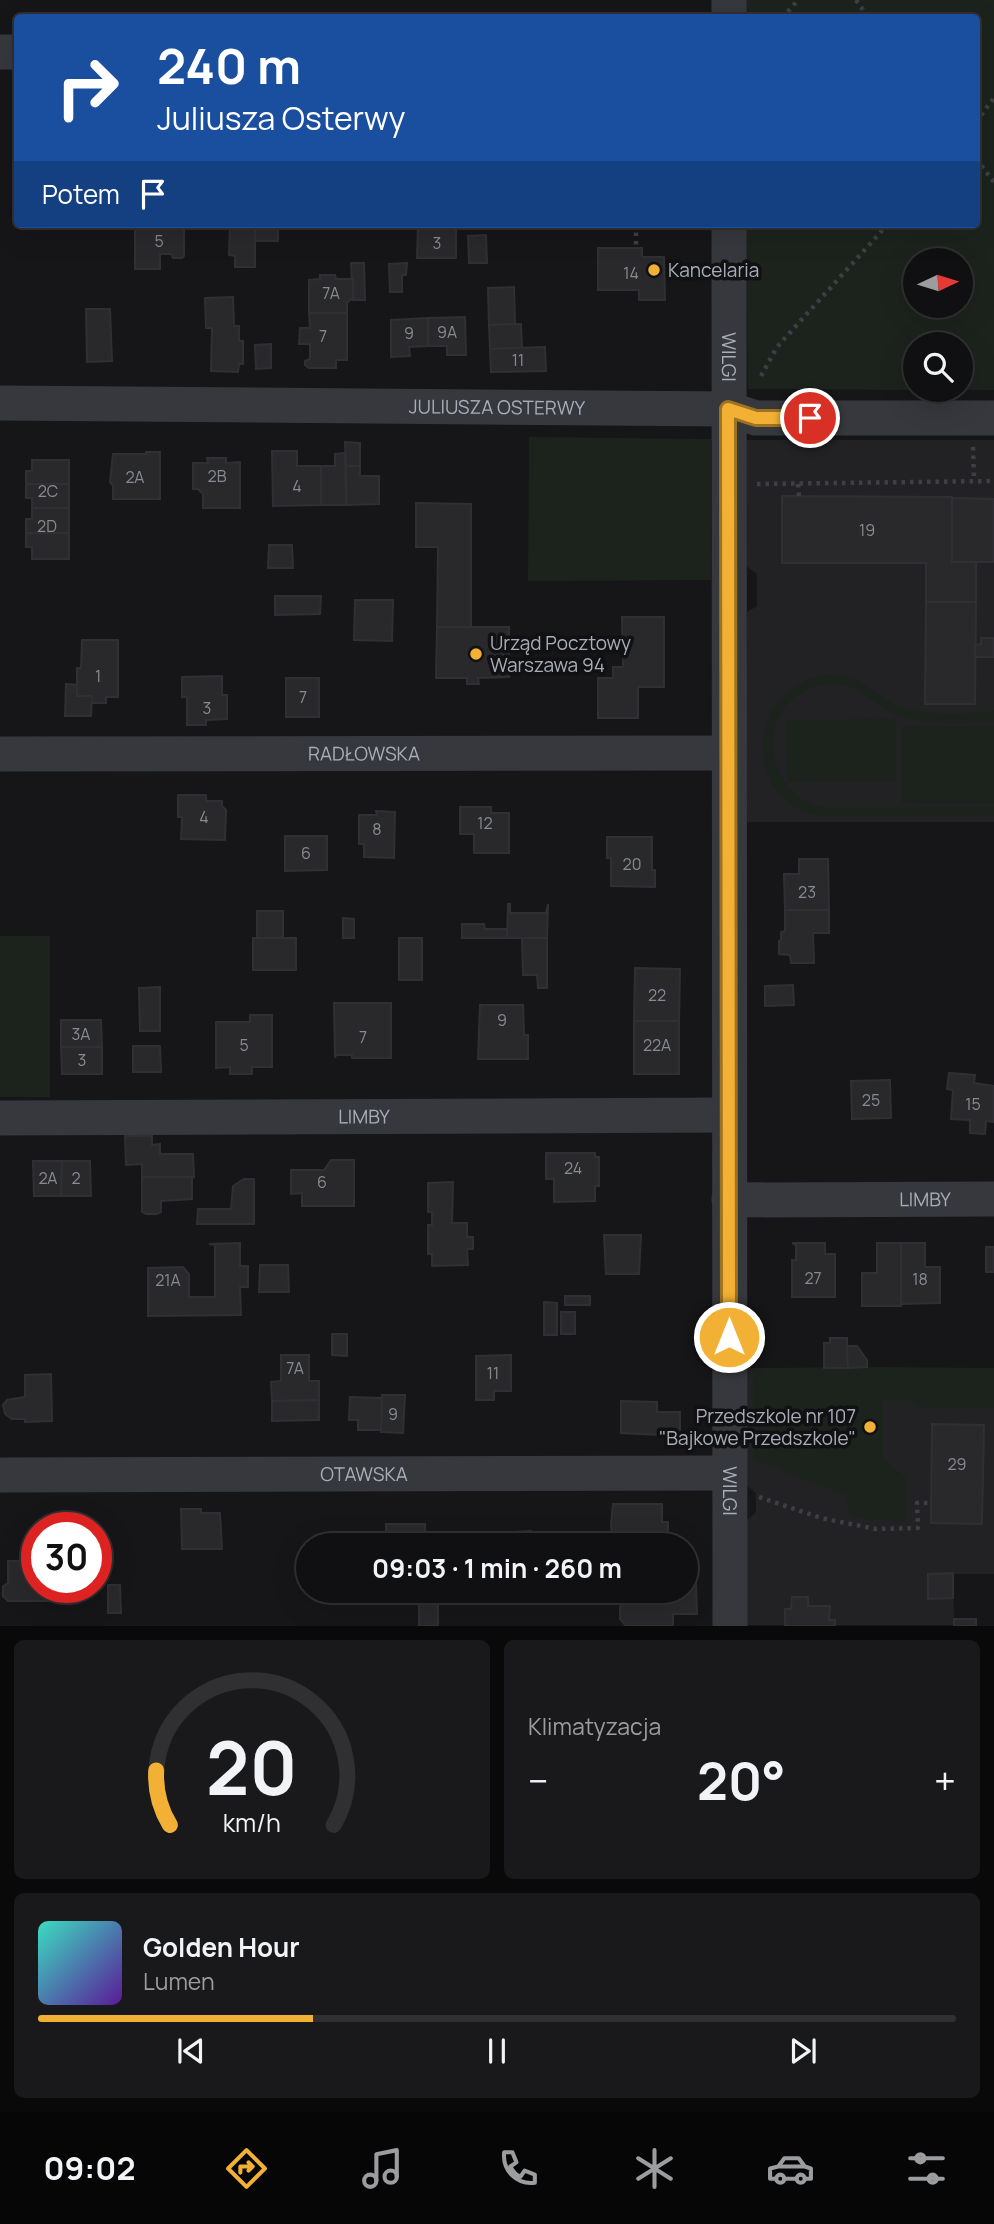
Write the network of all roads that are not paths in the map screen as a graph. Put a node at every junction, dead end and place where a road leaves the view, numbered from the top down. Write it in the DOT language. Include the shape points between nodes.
graph roads {
  1 [pos="729,228"];
  2 [pos="0,403"];
  3 [pos="742,414"];
  4 [pos="994,418"];
  5 [pos="729,753"];
  6 [pos="0,754"];
  7 [pos="729,1115"];
  8 [pos="0,1118"];
  9 [pos="994,1199"];
  10 [pos="729,1200"];
  11 [pos="729,1473"];
  12 [pos="0,1475"];
  13 [pos="730,1626"];
  1 -- 3 [label="street, WILGI"];
  2 -- 3 [label="street, JULIUSZA OSTERWY"];
  3 -- 4 [label="street, JULIUSZA OSTERWY"];
  3 -- 5 [label="street, WILGI" via="728,485"];
  5 -- 6 [label="street, RADŁOWSKA"];
  5 -- 7 [label="street, WILGI"];
  7 -- 8 [label="street, LIMBY"];
  7 -- 10 [label="street, WILGI"];
  9 -- 10 [label="street, LIMBY"];
  10 -- 11 [label="street, WILGI"];
  11 -- 12 [label="street, OTAWSKA"];
  11 -- 13 [label="street, WILGI"];
}
